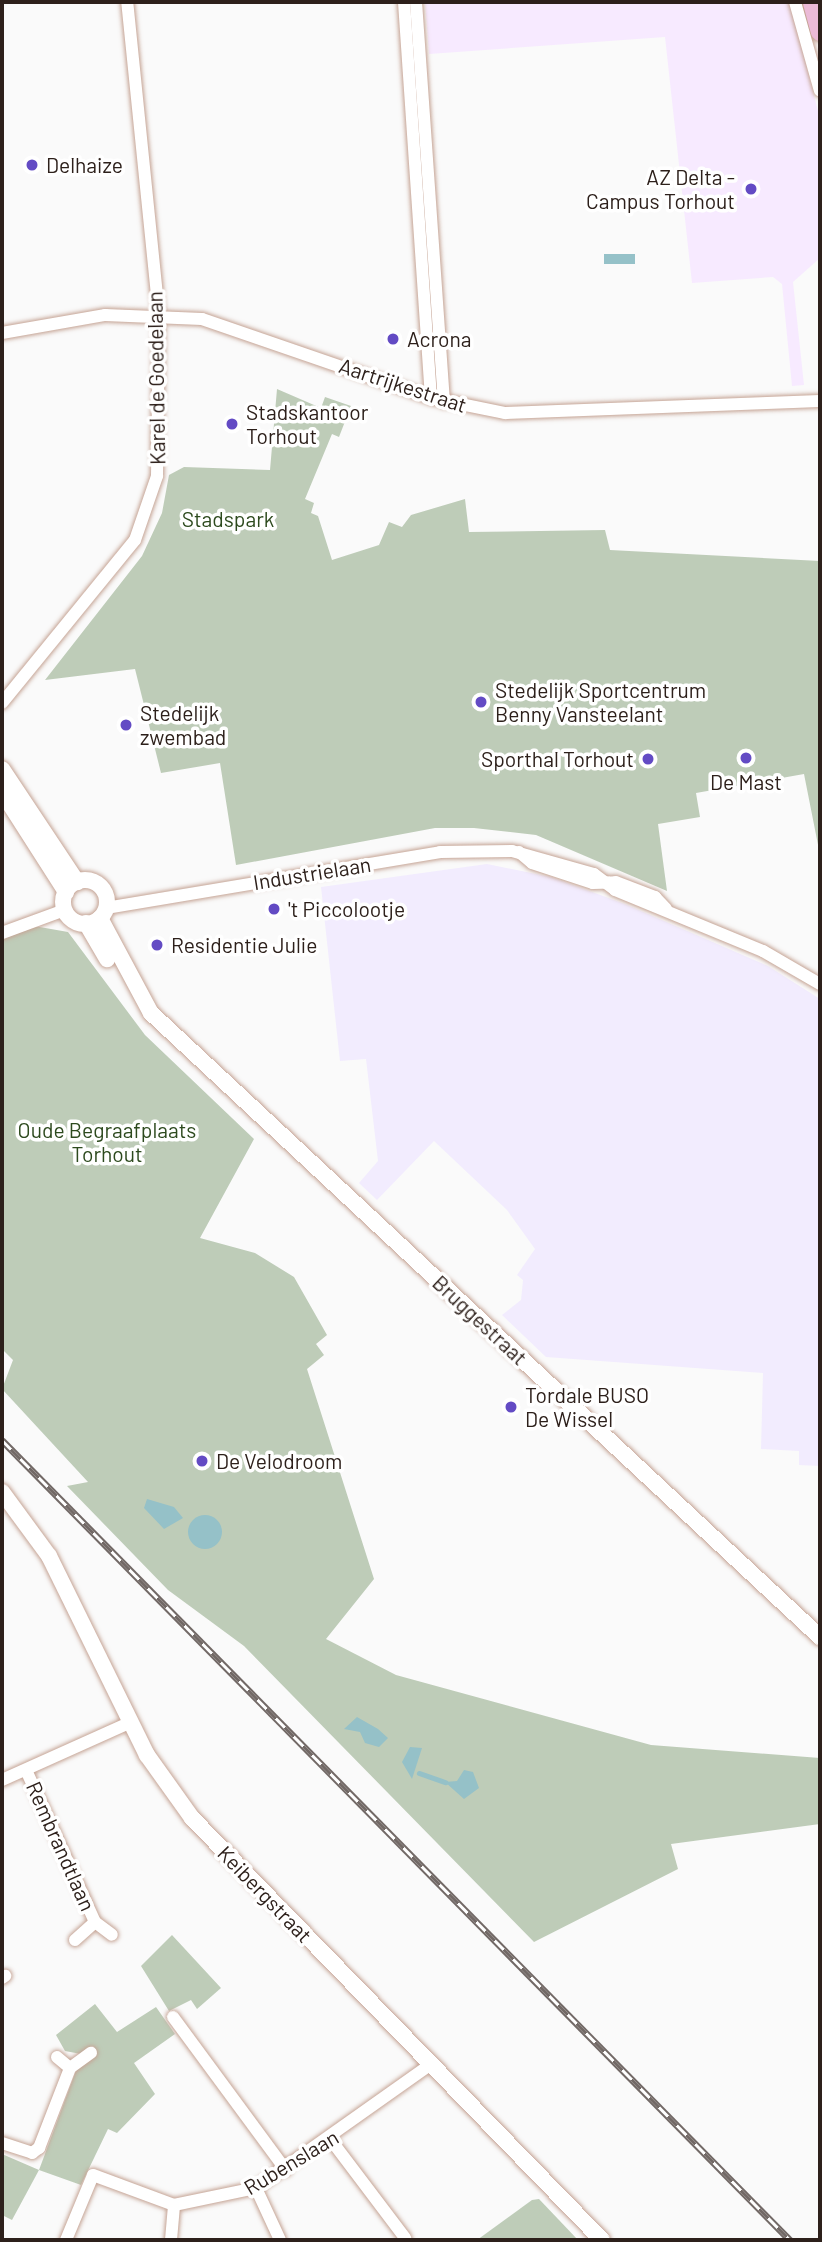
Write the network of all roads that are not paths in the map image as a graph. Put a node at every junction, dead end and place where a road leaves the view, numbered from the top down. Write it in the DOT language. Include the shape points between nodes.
graph roads {
  1 [pos="127,2"];
  2 [pos="795,2"];
  3 [pos="811,2"];
  4 [pos="410,4"];
  5 [pos="820,31"];
  6 [pos="820,91"];
  7 [pos="421,154"];
  8 [pos="435,256"];
  9 [pos="421,257"];
  10 [pos="159,315"];
  11 [pos="2,333"];
  12 [pos="437,400"];
  13 [pos="817,403"];
  14 [pos="2,703"];
  15 [pos="2,769"];
  16 [pos="2,792"];
  17 [pos="71,887"];
  18 [pos="65,910"];
  19 [pos="97,917"];
  20 [pos="2,933"];
  21 [pos="820,984"];
  22 [pos="2,1492"];
  23 [pos="820,1637"];
  24 [pos="131,1723"];
  25 [pos="26,1770"];
  26 [pos="2,1780"];
  27 [pos="95,1922"];
  28 [pos="112,1936"];
  29 [pos="75,1940"];
  30 [pos="173,2017"];
  31 [pos="91,2053"];
  32 [pos="57,2057"];
  33 [pos="431,2064"];
  34 [pos="71,2068"];
  35 [pos="331,2140"];
  36 [pos="2,2143"];
  37 [pos="286,2170"];
  38 [pos="256,2189"];
  39 [pos="174,2205"];
  40 [pos="405,2238"];
  41 [pos="66,2240"];
  42 [pos="171,2240"];
  43 [pos="280,2240"];
  44 [pos="602,2240"];
  1 -- 10 [label="street, Karel de Goedelaan"];
  2 -- 6 [label="street"];
  3 -- 5 [label="main road"];
  4 -- 7 [label="street"];
  7 -- 8 [label="street"];
  7 -- 9 [label="street"];
  8 -- 9 [label="street"];
  8 -- 12 [label="street"];
  9 -- 12 [label="street"];
  10 -- 11 [label="street, Aartrijkestraat" via="74,318"];
  10 -- 12 [label="street, Aartrijkestraat" via="247,330"];
  10 -- 14 [label="street, Karel de Goedelaan" via="160,447 148,514 72,624"];
  12 -- 13 [label="street, Aartrijkestraat" via="505,413"];
  15 -- 17 [label="street"];
  16 -- 17 [label="street"];
  17 -- 18 [label="street"];
  17 -- 19 [label="street, Bruggestraat" via="99,884"];
  18 -- 19 [label="street"];
  18 -- 20 [label="street"];
  19 -- 21 [label="street, Industrielaan" via="440,852 519,852 605,881 780,959"];
  19 -- 23 [label="street, Bruggestraat" via="142,1002"];
  22 -- 24 [label="street, Keibergstraat" via="49,1556"];
  24 -- 25 [label="street"];
  24 -- 33 [label="street, Keibergstraat" via="192,1818"];
  25 -- 26 [label="street"];
  25 -- 27 [label="street, Rembrandtlaan"];
  27 -- 28 [label="street, Rembrandtlaan"];
  27 -- 29 [label="street, Rembrandtlaan"];
  30 -- 37 [label="street"];
  31 -- 34 [label="street"];
  32 -- 34 [label="street"];
  33 -- 35 [label="street, Rubenslaan"];
  33 -- 44 [label="street, Keibergstraat"];
  34 -- 36 [label="street" via="39,2148 32,2153"];
  35 -- 37 [label="street, Rubenslaan"];
  35 -- 40 [label="street"];
  37 -- 38 [label="street, Rubenslaan"];
  38 -- 39 [label="street, Rubenslaan"];
  38 -- 43 [label="street"];
  39 -- 41 [label="street" via="93,2175"];
  39 -- 42 [label="street"];
}
